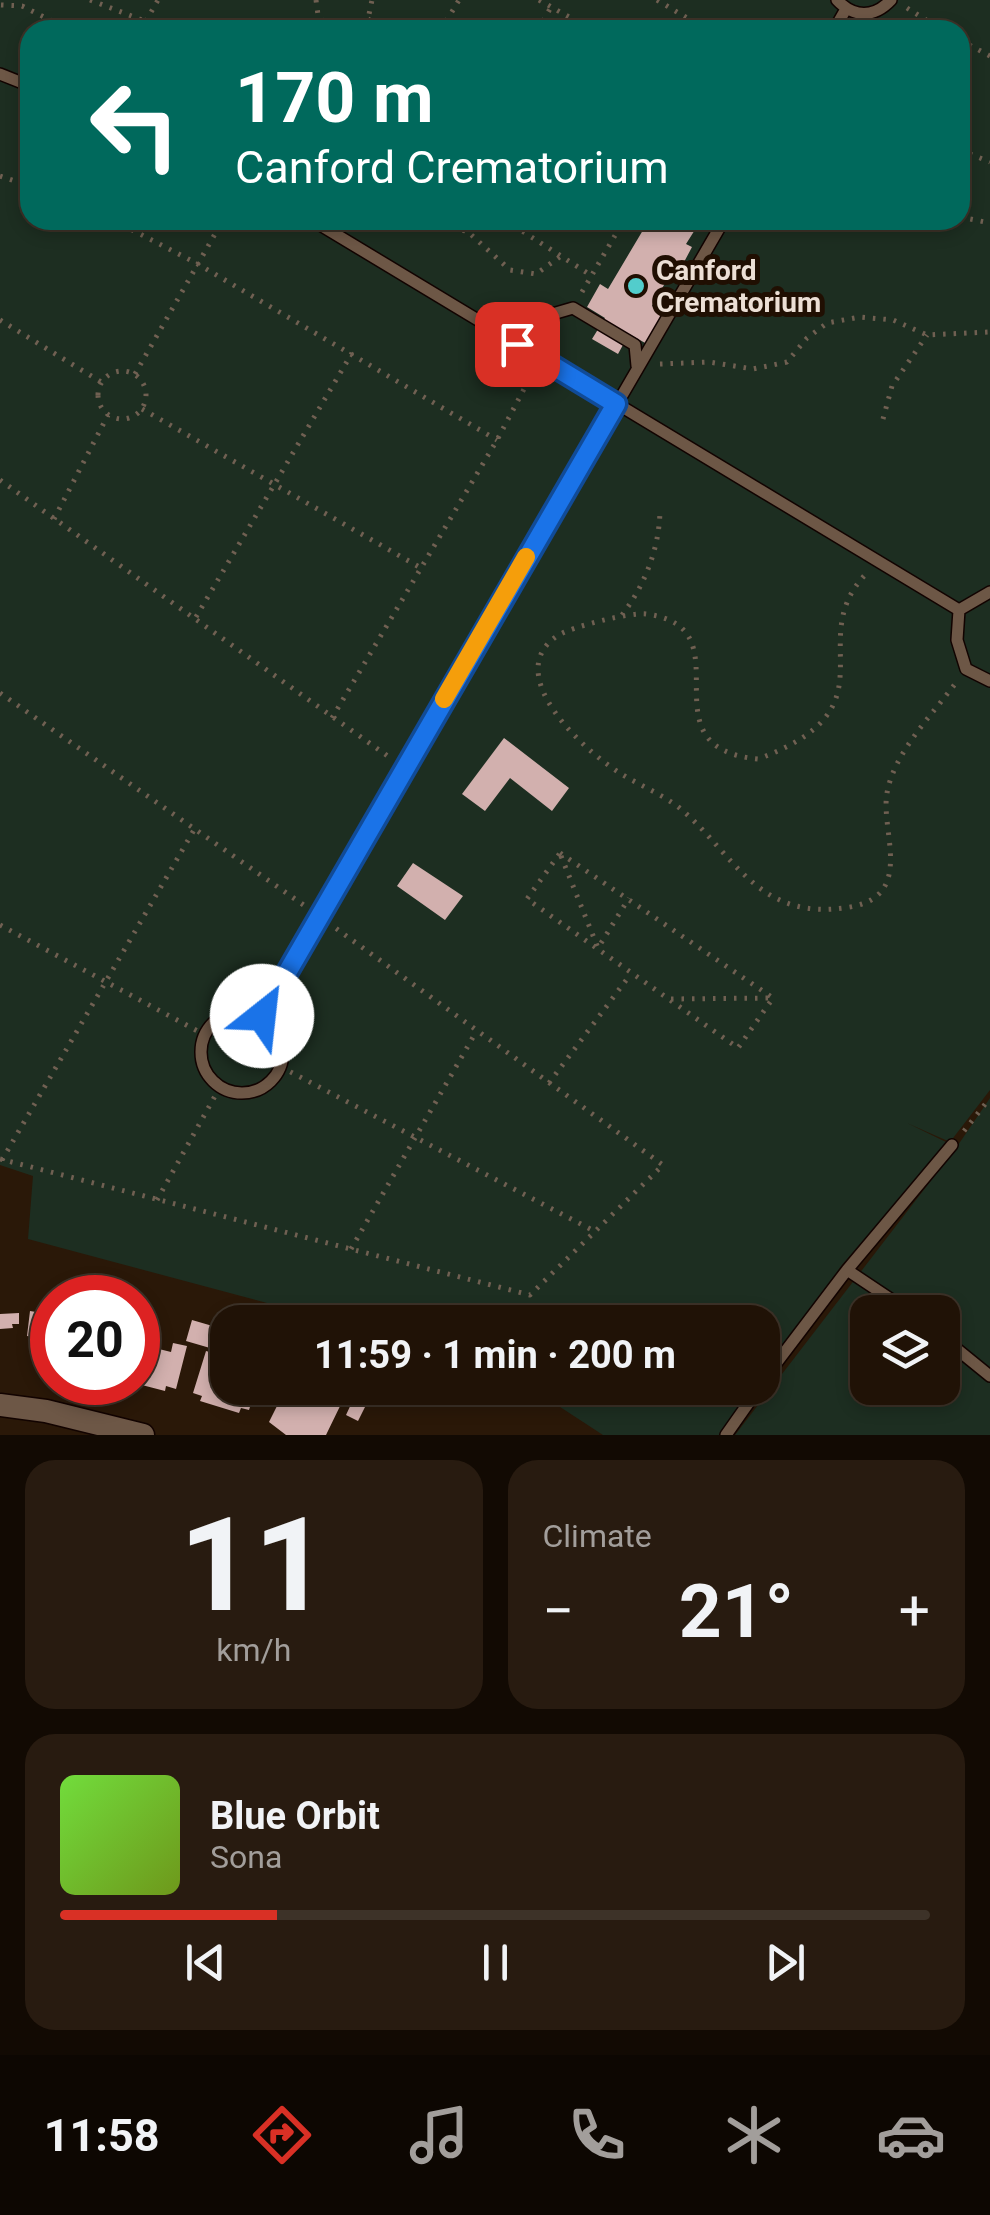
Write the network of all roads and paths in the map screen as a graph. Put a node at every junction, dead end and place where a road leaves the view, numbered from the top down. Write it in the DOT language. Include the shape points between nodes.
graph roads {
  1 [pos="90,0"];
  2 [pos="372,0"];
  3 [pos="540,0"];
  4 [pos="657,0"];
  5 [pos="894,0"];
  6 [pos="1,4"];
  7 [pos="842,5"];
  8 [pos="551,7"];
  9 [pos="50,20"];
  10 [pos="143,20"];
  11 [pos="368,20"];
  12 [pos="544,20"];
  13 [pos="574,20"];
  14 [pos="690,20"];
  15 [pos="926,20"];
  16 [pos="132,230"];
  17 [pos="217,230"];
  18 [pos="329,230"];
  19 [pos="466,230"];
  20 [pos="521,230"];
  21 [pos="618,230"];
  22 [pos="718,230"];
  23 [pos="561,256"];
  24 [pos="196,263"];
  25 [pos="592,276"];
  26 [pos="573,308"];
  27 [pos="0,320"];
  28 [pos="494,330"];
  29 [pos="990,332"];
  30 [pos="927,335"];
  31 [pos="352,353"];
  32 [pos="540,358"];
  33 [pos="637,367"];
  34 [pos="135,374"];
  35 [pos="101,382"];
  36 [pos="616,404"];
  37 [pos="142,409"];
  38 [pos="108,415"];
  39 [pos="883,419"];
  40 [pos="497,440"];
  41 [pos="0,480"];
  42 [pos="276,482"];
  43 [pos="660,508"];
  44 [pos="54,519"];
  45 [pos="877,563"];
  46 [pos="421,568"];
  47 [pos="990,592"];
  48 [pos="959,610"];
  49 [pos="196,618"];
  50 [pos="620,618"];
  51 [pos="966,669"];
  52 [pos="990,681"];
  53 [pos="0,692"];
  54 [pos="332,718"];
  55 [pos="404,767"];
  56 [pos="195,829"];
  57 [pos="560,853"];
  58 [pos="629,898"];
  59 [pos="319,915"];
  60 [pos="0,925"];
  61 [pos="598,948"];
  62 [pos="630,975"];
  63 [pos="103,980"];
  64 [pos="773,998"];
  65 [pos="668,999"];
  66 [pos="262,1016"];
  67 [pos="476,1032"];
  68 [pos="205,1034"];
  69 [pos="280,1068"];
  70 [pos="549,1083"];
  71 [pos="220,1086"];
  72 [pos="990,1098"];
  73 [pos="416,1136"];
  74 [pos="952,1146"];
  75 [pos="1,1160"];
  76 [pos="157,1200"];
  77 [pos="596,1232"];
  78 [pos="351,1249"];
  79 [pos="846,1270"];
  80 [pos="884,1295"];
  81 [pos="960,1352"];
  82 [pos="780,1359"];
  83 [pos="990,1376"];
  84 [pos="0,1405"];
  85 [pos="747,1405"];
  86 [pos="143,1435"];
  87 [pos="726,1435"];
  1 -- 10 [label="path"];
  2 -- 11 [label="path"];
  3 -- 8 [label="path"];
  4 -- 14 [label="path"];
  5 -- 7 [label="lane" via="867,14"];
  5 -- 15 [label="path"];
  6 -- 9 [label="path"];
  8 -- 12 [label="path"];
  8 -- 13 [label="path"];
  16 -- 24 [label="path"];
  17 -- 24 [label="path"];
  18 -- 28 [label="lane"];
  19 -- 23 [label="path" via="510,270 536,274"];
  20 -- 23 [label="path"];
  21 -- 25 [label="path"];
  22 -- 33 [label="lane"];
  23 -- 25 [label="path"];
  24 -- 31 [label="path"];
  24 -- 34 [label="path"];
  25 -- 26 [label="path"];
  26 -- 28 [label="lane"];
  26 -- 33 [label="lane" via="636,345"];
  27 -- 35 [label="path"];
  28 -- 32 [label="lane"];
  29 -- 30 [label="path"];
  30 -- 33 [label="path" via="893,320 860,318 827,323 787,362 753,369 709,362"];
  30 -- 39 [label="path" via="892,386"];
  31 -- 40 [label="path"];
  31 -- 42 [label="path"];
  32 -- 36 [label="lane"];
  32 -- 40 [label="path"];
  33 -- 36 [label="lane"];
  34 -- 35 [label="path" via="112,372"];
  34 -- 37 [label="path" via="146,394"];
  35 -- 38 [label="path" via="98,397"];
  36 -- 45 [label="lane"];
  36 -- 55 [label="lane"];
  37 -- 38 [label="path" via="130,418"];
  37 -- 42 [label="path"];
  38 -- 44 [label="path"];
  40 -- 46 [label="path"];
  41 -- 44 [label="path"];
  42 -- 46 [label="path"];
  42 -- 49 [label="path"];
  43 -- 50 [label="path" via="652,560"];
  44 -- 49 [label="path"];
  45 -- 48 [label="lane"];
  45 -- 50 [label="path" via="846,602 840,693 830,713 813,730 758,759 719,748 706,736 696,718 698,661 685,631 645,614"];
  46 -- 54 [label="path"];
  47 -- 48 [label="lane"];
  48 -- 51 [label="lane" via="957,640"];
  49 -- 54 [label="path"];
  50 -- 51 [label="path" via="558,635 540,653 540,690 596,756 684,811 726,860 762,888 813,909 869,902 886,886 891,870 885,814 894,770"];
  51 -- 52 [label="lane"];
  53 -- 56 [label="path"];
  54 -- 55 [label="path"];
  55 -- 59 [label="lane"];
  56 -- 59 [label="path"];
  56 -- 63 [label="path"];
  57 -- 58 [label="path"];
  57 -- 61 [label="path"];
  57 -- 61 [label="path" via="526,899"];
  58 -- 61 [label="path"];
  58 -- 64 [label="path"];
  59 -- 66 [label="lane"];
  59 -- 67 [label="path"];
  60 -- 63 [label="path"];
  61 -- 62 [label="path"];
  62 -- 65 [label="path"];
  62 -- 70 [label="path"];
  63 -- 68 [label="path"];
  63 -- 75 [label="path"];
  64 -- 65 [label="path"];
  64 -- 65 [label="path" via="738,1048"];
  66 -- 68 [label="lane" via="236,1011"];
  66 -- 69 [label="lane" via="279,1032"];
  67 -- 70 [label="path"];
  67 -- 73 [label="path"];
  68 -- 71 [label="lane" via="205,1069"];
  69 -- 71 [label="lane" via="261,1088 234,1092"];
  69 -- 73 [label="path"];
  70 -- 77 [label="path" via="663,1166"];
  71 -- 76 [label="path"];
  72 -- 74 [label="path"];
  73 -- 77 [label="path"];
  73 -- 78 [label="path"];
  74 -- 79 [label="lane"];
  75 -- 76 [label="path"];
  76 -- 78 [label="path"];
  77 -- 78 [label="path" via="530,1295"];
  79 -- 80 [label="lane"];
  79 -- 82 [label="lane"];
  81 -- 83 [label="lane"];
  84 -- 86 [label="street"];
  85 -- 87 [label="lane"];
}
